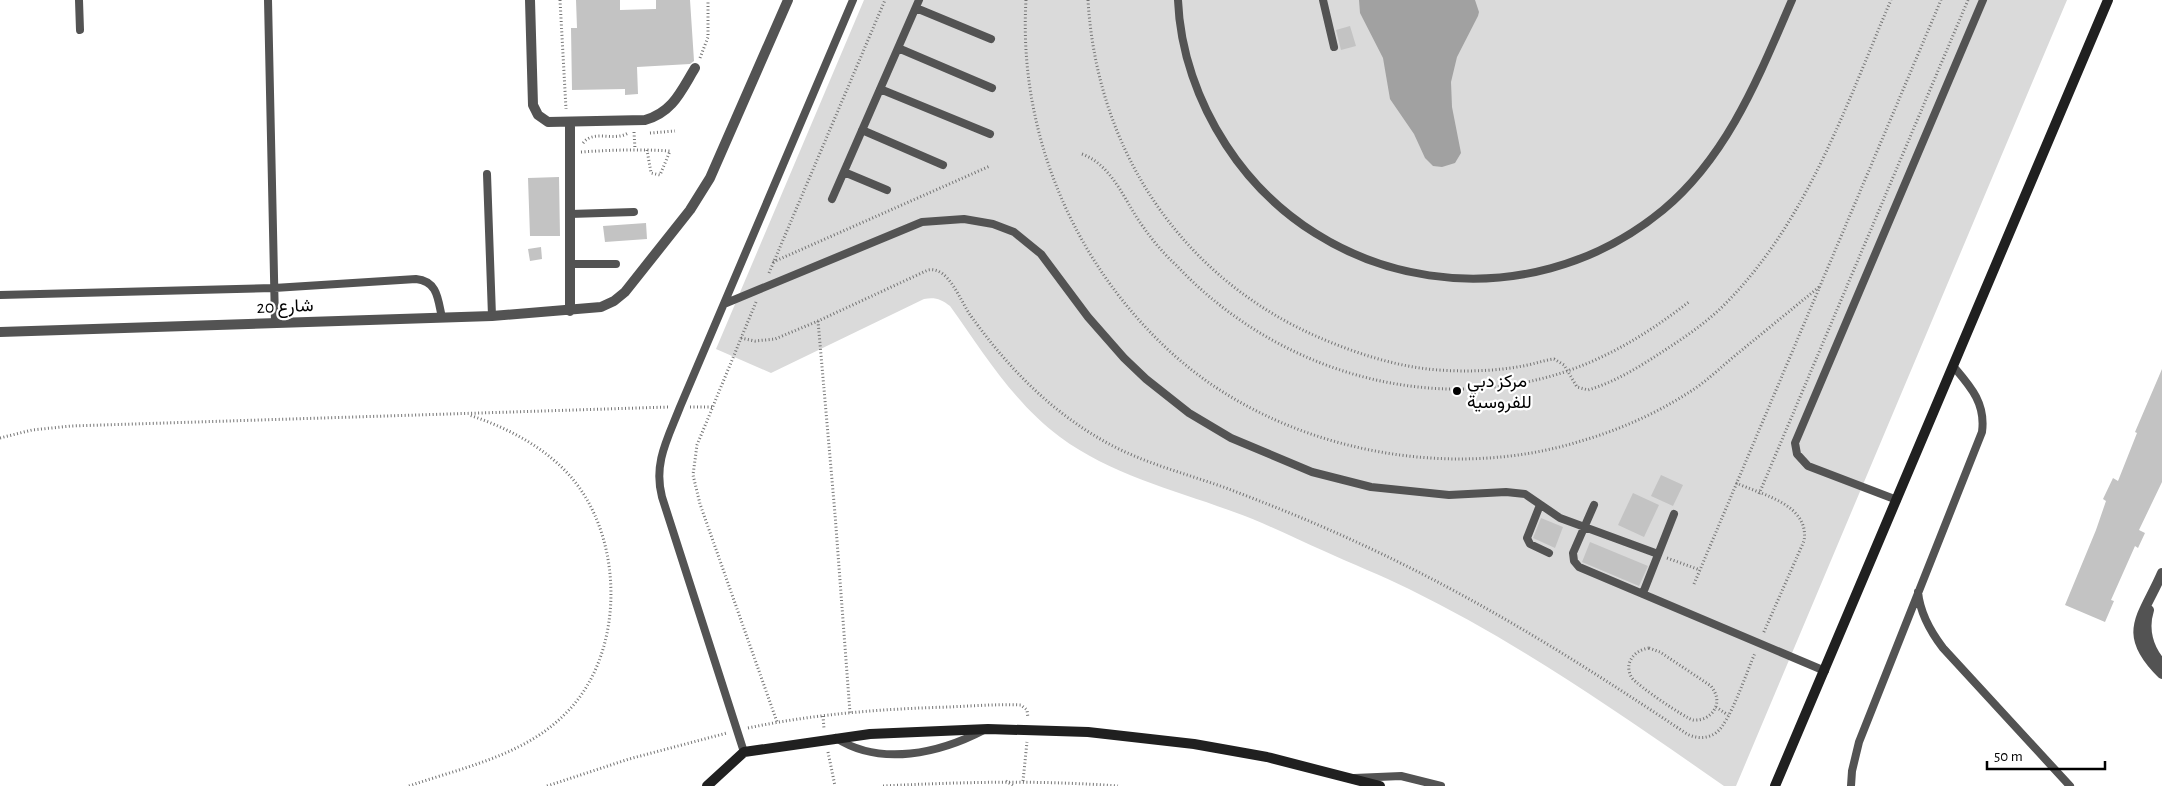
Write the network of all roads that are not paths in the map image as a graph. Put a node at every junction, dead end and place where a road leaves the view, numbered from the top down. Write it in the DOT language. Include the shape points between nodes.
graph roads {
  1 [pos="79,0"];
  2 [pos="268,0"];
  3 [pos="530,0"];
  4 [pos="788,0"];
  5 [pos="852,0"];
  6 [pos="1178,0"];
  7 [pos="1322,0"];
  8 [pos="1792,0"];
  9 [pos="1982,0"];
  10 [pos="2108,0"];
  11 [pos="917,4"];
  12 [pos="80,30"];
  13 [pos="991,39"];
  14 [pos="1334,47"];
  15 [pos="898,48"];
  16 [pos="695,68"];
  17 [pos="992,88"];
  18 [pos="880,89"];
  19 [pos="568,122"];
  20 [pos="862,130"];
  21 [pos="990,134"];
  22 [pos="943,165"];
  23 [pos="844,172"];
  24 [pos="487,174"];
  25 [pos="887,190"];
  26 [pos="832,200"];
  27 [pos="634,212"];
  28 [pos="570,214"];
  29 [pos="570,264"];
  30 [pos="616,264"];
  31 [pos="274,288"];
  32 [pos="0,294"];
  33 [pos="724,304"];
  34 [pos="570,310"];
  35 [pos="492,316"];
  36 [pos="442,318"];
  37 [pos="275,322"];
  38 [pos="0,332"];
  39 [pos="1953,366"];
  40 [pos="1897,500"];
  41 [pos="1540,505"];
  42 [pos="1594,505"];
  43 [pos="1674,514"];
  44 [pos="1584,527"];
  45 [pos="1549,552"];
  46 [pos="1658,554"];
  47 [pos="2162,573"];
  48 [pos="1918,590"];
  49 [pos="1643,593"];
  50 [pos="2152,596"];
  51 [pos="2162,664"];
  52 [pos="1825,671"];
  53 [pos="2162,674"];
  54 [pos="988,729"];
  55 [pos="836,738"];
  56 [pos="744,752"];
  57 [pos="1352,778"];
  58 [pos="1374,785"];
  59 [pos="707,786"];
  60 [pos="1441,786"];
  61 [pos="1775,786"];
  62 [pos="1851,786"];
  63 [pos="2070,786"];
  1 -- 12 [label="lane"];
  2 -- 31 [label="lane"];
  3 -- 19 [label="street" via="533,105 542,120"];
  4 -- 34 [label="street, شارع 20" via="710,178 690,210 625,292 601,307"];
  5 -- 33 [label="lane"];
  6 -- 8 [label="lane" via="1183,44 1205,110 1233,157 1281,208 1332,244 1369,261 1418,274 1481,279 1532,274 1578,260 1643,225 1681,194 1726,138 1757,80"];
  7 -- 14 [label="lane"];
  9 -- 40 [label="lane" via="1795,443 1797,454 1808,466"];
  10 -- 39 [label="street"];
  11 -- 13 [label="lane"];
  11 -- 15 [label="lane"];
  15 -- 17 [label="lane"];
  15 -- 18 [label="lane"];
  16 -- 19 [label="street" via="670,107 654,117"];
  18 -- 20 [label="lane"];
  18 -- 21 [label="lane"];
  19 -- 28 [label="street"];
  20 -- 22 [label="lane"];
  20 -- 23 [label="lane"];
  23 -- 25 [label="lane"];
  23 -- 26 [label="lane"];
  24 -- 35 [label="lane"];
  27 -- 28 [label="lane"];
  28 -- 29 [label="street"];
  29 -- 30 [label="lane"];
  29 -- 34 [label="street"];
  31 -- 32 [label="lane"];
  31 -- 36 [label="lane" via="423,280 435,289"];
  31 -- 37 [label="lane"];
  33 -- 41 [label="lane" via="922,222 964,219 993,224 1014,232 1041,254 1088,317 1146,379 1189,413 1231,438 1282,461 1352,483 1430,494 1515,492 1525,494"];
  33 -- 56 [label="lane" via="660,458 658,484"];
  34 -- 35 [label="street, شارع 20"];
  35 -- 36 [label="street, شارع 20"];
  36 -- 37 [label="street, شارع 20"];
  37 -- 38 [label="street, شارع 20"];
  39 -- 40 [label="street"];
  39 -- 48 [label="lane" via="1980,401 1984,422"];
  40 -- 52 [label="street"];
  41 -- 44 [label="lane" via="1560,518"];
  41 -- 45 [label="lane" via="1527,538 1530,544"];
  42 -- 44 [label="lane"];
  43 -- 46 [label="lane"];
  44 -- 46 [label="lane"];
  44 -- 49 [label="lane" via="1574,553 1576,564"];
  46 -- 49 [label="lane"];
  47 -- 50 [label="street"];
  48 -- 62 [label="lane" via="1859,742"];
  48 -- 63 [label="lane" via="1922,613 1934,637"];
  49 -- 52 [label="lane"];
  50 -- 51 [label="street" via="2147,622 2148,640"];
  50 -- 53 [label="street" via="2140,620 2138,635 2145,655"];
  52 -- 61 [label="street"];
  54 -- 55 [label="street"];
  54 -- 55 [label="lane" via="944,747 888,755 866,752"];
  54 -- 57 [label="street" via="1088,732 1158,739 1266,757"];
  55 -- 56 [label="street"];
  56 -- 59 [label="street"];
  57 -- 58 [label="street"];
  57 -- 60 [label="lane" via="1401,776"];
}
